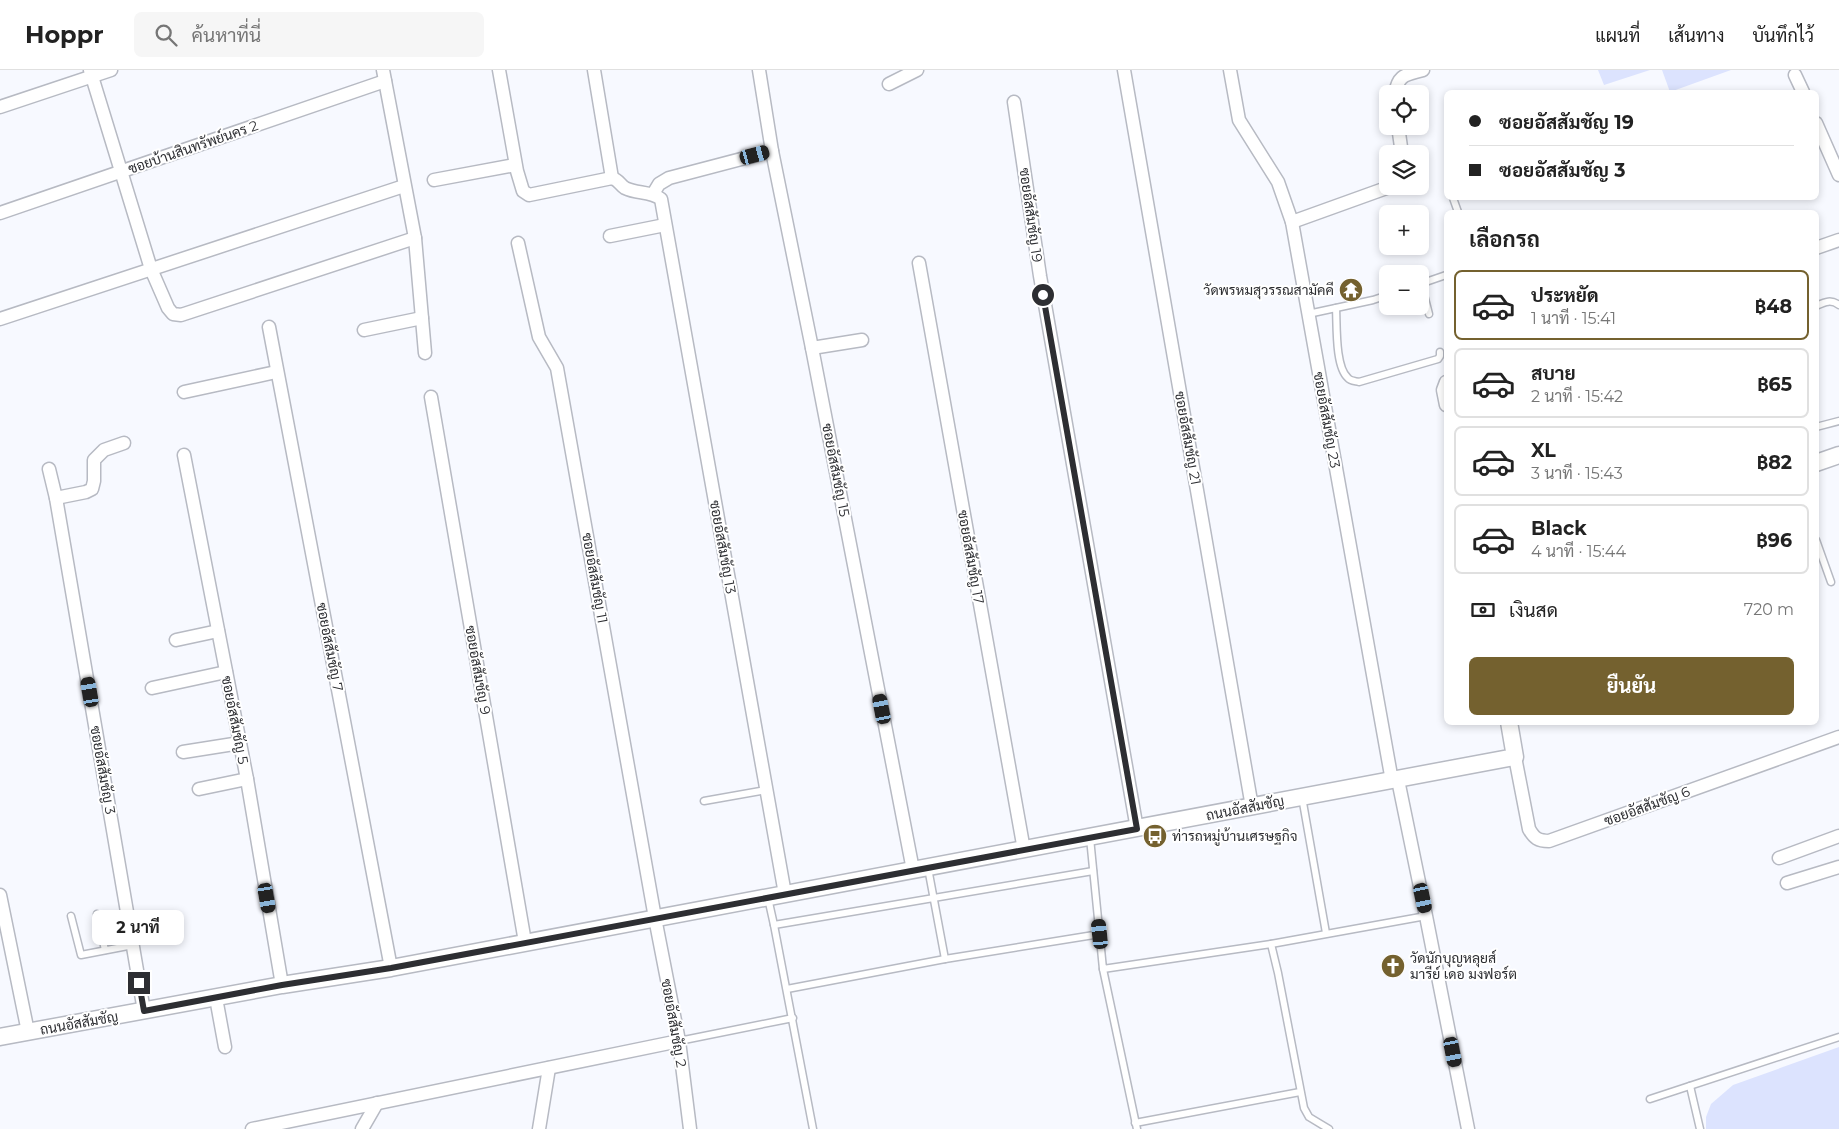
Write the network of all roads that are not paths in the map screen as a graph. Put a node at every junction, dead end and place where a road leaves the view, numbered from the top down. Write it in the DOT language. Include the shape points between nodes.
graph roads {
  1 [pos="111,70"];
  2 [pos="499,70"];
  3 [pos="594,70"];
  4 [pos="758,70"];
  5 [pos="917,70"];
  6 [pos="1124,70"];
  7 [pos="1230,70"];
  8 [pos="1423,70"];
  9 [pos="91,73"];
  10 [pos="384,76"];
  11 [pos="1795,76"];
  12 [pos="889,84"];
  13 [pos="1396,85"];
  14 [pos="1802,90"];
  15 [pos="1014,102"];
  16 [pos="0,107"];
  17 [pos="1819,130"];
  18 [pos="772,151"];
  19 [pos="515,165"];
  20 [pos="122,172"];
  21 [pos="1839,175"];
  22 [pos="612,178"];
  23 [pos="434,180"];
  24 [pos="404,186"];
  25 [pos="1379,191"];
  26 [pos="657,197"];
  27 [pos="0,213"];
  28 [pos="1292,222"];
  29 [pos="665,224"];
  30 [pos="610,236"];
  31 [pos="415,238"];
  32 [pos="1839,240"];
  33 [pos="518,244"];
  34 [pos="1819,247"];
  35 [pos="919,263"];
  36 [pos="151,269"];
  37 [pos="1444,276"];
  38 [pos="1429,281"];
  39 [pos="1379,297"];
  40 [pos="1819,305"];
  41 [pos="1839,305"];
  42 [pos="1336,308"];
  43 [pos="1429,311"];
  44 [pos="1308,314"];
  45 [pos="1430,314"];
  46 [pos="422,318"];
  47 [pos="0,319"];
  48 [pos="269,327"];
  49 [pos="364,330"];
  50 [pos="862,340"];
  51 [pos="812,348"];
  52 [pos="1440,352"];
  53 [pos="425,353"];
  54 [pos="276,372"];
  55 [pos="184,392"];
  56 [pos="431,397"];
  57 [pos="1839,421"];
  58 [pos="1819,426"];
  59 [pos="124,442"];
  60 [pos="184,455"];
  61 [pos="1839,455"];
  62 [pos="1819,462"];
  63 [pos="49,469"];
  64 [pos="56,498"];
  65 [pos="1819,556"];
  66 [pos="1831,582"];
  67 [pos="218,631"];
  68 [pos="176,640"];
  69 [pos="226,672"];
  70 [pos="152,688"];
  71 [pos="1510,725"];
  72 [pos="1839,737"];
  73 [pos="240,743"];
  74 [pos="183,752"];
  75 [pos="1515,757"];
  76 [pos="247,779"];
  77 [pos="1395,780"];
  78 [pos="200,789"];
  79 [pos="766,790"];
  80 [pos="1302,797"];
  81 [pos="704,801"];
  82 [pos="1252,807"];
  83 [pos="1137,829"];
  84 [pos="1839,836"];
  85 [pos="1090,838"];
  86 [pos="1024,850"];
  87 [pos="1779,858"];
  88 [pos="1839,867"];
  89 [pos="920,869"];
  90 [pos="1093,870"];
  91 [pos="1787,883"];
  92 [pos="785,894"];
  93 [pos="0,895"];
  94 [pos="768,897"];
  95 [pos="934,899"];
  96 [pos="97,914"];
  97 [pos="71,916"];
  98 [pos="1426,916"];
  99 [pos="655,918"];
  100 [pos="774,925"];
  101 [pos="1326,933"];
  102 [pos="1100,934"];
  103 [pos="525,942"];
  104 [pos="1271,944"];
  105 [pos="133,945"];
  106 [pos="105,950"];
  107 [pos="945,959"];
  108 [pos="391,968"];
  109 [pos="1103,969"];
  110 [pos="282,985"];
  111 [pos="787,989"];
  112 [pos="216,998"];
  113 [pos="144,1011"];
  114 [pos="793,1018"];
  115 [pos="28,1032"];
  116 [pos="0,1038"];
  117 [pos="1839,1038"];
  118 [pos="679,1040"];
  119 [pos="225,1046"];
  120 [pos="549,1068"];
  121 [pos="1690,1086"];
  122 [pos="1300,1092"];
  123 [pos="1650,1099"];
  124 [pos="377,1103"];
  125 [pos="1136,1126"];
  126 [pos="252,1129"];
  127 [pos="362,1129"];
  128 [pos="539,1129"];
  129 [pos="690,1129"];
  130 [pos="813,1129"];
  131 [pos="1329,1129"];
  132 [pos="1468,1129"];
  133 [pos="1700,1129"];
  1 -- 9 [label="street"];
  2 -- 19 [label="street"];
  3 -- 22 [label="street"];
  4 -- 18 [label="street, ซอยอัสสัมชัญ 15"];
  5 -- 12 [label="street"];
  6 -- 82 [label="street, ซอยอัสสัมชัญ 21"];
  7 -- 28 [label="street, ซอยอัสสัมชัญ 23" via="1239,120 1278,182"];
  8 -- 13 [label="street" via="1402,76"];
  9 -- 16 [label="street"];
  9 -- 20 [label="street"];
  10 -- 20 [label="street, ซอยบ้านสินทรัพย์นคร 2"];
  10 -- 24 [label="street"];
  11 -- 14 [label="street"];
  15 -- 83 [label="street, ซอยอัสสัมชัญ 19" via="1041,286"];
  17 -- 21 [label="street"];
  18 -- 26 [label="street" via="669,178 659,184"];
  18 -- 51 [label="street, ซอยอัสสัมชัญ 15"];
  19 -- 22 [label="street" via="523,191 528,195"];
  19 -- 23 [label="street"];
  20 -- 27 [label="street, ซอยบ้านสินทรัพย์นคร 2"];
  20 -- 36 [label="street"];
  22 -- 26 [label="street" via="624,188"];
  24 -- 31 [label="street"];
  24 -- 36 [label="street"];
  25 -- 28 [label="street"];
  26 -- 29 [label="street, ซอยอัสสัมชัญ 13"];
  28 -- 44 [label="street, ซอยอัสสัมชัญ 23"];
  29 -- 30 [label="street"];
  29 -- 79 [label="street, ซอยอัสสัมชัญ 13"];
  31 -- 36 [label="street" via="181,315 173,314 168,308"];
  31 -- 46 [label="street"];
  32 -- 34 [label="street"];
  33 -- 99 [label="street, ซอยอัสสัมชัญ 11" via="539,337 557,368"];
  35 -- 86 [label="street, ซอยอัสสัมชัญ 17"];
  36 -- 47 [label="street"];
  37 -- 38 [label="lane"];
  39 -- 42 [label="lane"];
  40 -- 41 [label="lane" via="1829,301"];
  42 -- 44 [label="lane"];
  42 -- 52 [label="lane" via="1340,362 1349,380 1359,382 1419,365 1438,359"];
  43 -- 45 [label="lane"];
  44 -- 77 [label="street, ซอยอัสสัมชัญ 23"];
  46 -- 49 [label="street"];
  46 -- 53 [label="street"];
  48 -- 54 [label="street, ซอยอัสสัมชัญ 7"];
  50 -- 51 [label="street"];
  51 -- 89 [label="street, ซอยอัสสัมชัญ 15"];
  54 -- 55 [label="street"];
  54 -- 108 [label="street, ซอยอัสสัมชัญ 7"];
  56 -- 103 [label="street, ซอยอัสสัมชัญ 9"];
  57 -- 58 [label="lane"];
  59 -- 64 [label="street" via="104,450 94,460 92,489"];
  60 -- 67 [label="street, ซอยอัสสัมชัญ 5"];
  61 -- 62 [label="street"];
  63 -- 64 [label="street, ซอยอัสสัมชัญ 3"];
  64 -- 105 [label="street, ซอยอัสสัมชัญ 3"];
  65 -- 66 [label="lane"];
  67 -- 68 [label="street"];
  67 -- 69 [label="street, ซอยอัสสัมชัญ 5"];
  69 -- 70 [label="street"];
  69 -- 73 [label="street, ซอยอัสสัมชัญ 5"];
  71 -- 75 [label="street"];
  72 -- 75 [label="street, ซอยอัสสัมชัญ 6" via="1549,841 1540,841 1529,828"];
  73 -- 74 [label="street"];
  73 -- 76 [label="street, ซอยอัสสัมชัญ 5"];
  75 -- 77 [label="street, ถนนอัสสัมชัญ"];
  76 -- 78 [label="street"];
  76 -- 110 [label="street, ซอยอัสสัมชัญ 5"];
  77 -- 80 [label="street, ถนนอัสสัมชัญ"];
  77 -- 98 [label="street, ซอยอัสสัมชัญ 23"];
  79 -- 81 [label="lane"];
  79 -- 92 [label="street, ซอยอัสสัมชัญ 13"];
  80 -- 82 [label="street, ถนนอัสสัมชัญ"];
  80 -- 101 [label="lane"];
  82 -- 83 [label="street, ถนนอัสสัมชัญ"];
  83 -- 85 [label="street, ถนนอัสสัมชัญ"];
  84 -- 87 [label="street"];
  85 -- 86 [label="street, ถนนอัสสัมชัญ"];
  85 -- 90 [label="lane"];
  86 -- 89 [label="street, ถนนอัสสัมชัญ"];
  88 -- 91 [label="street"];
  89 -- 92 [label="street, ถนนอัสสัมชัญ"];
  89 -- 95 [label="lane"];
  90 -- 95 [label="lane"];
  90 -- 102 [label="lane"];
  92 -- 94 [label="street, ถนนอัสสัมชัญ"];
  93 -- 115 [label="street"];
  94 -- 99 [label="street, ถนนอัสสัมชัญ"];
  94 -- 100 [label="lane"];
  95 -- 100 [label="lane"];
  95 -- 107 [label="lane"];
  96 -- 106 [label="lane"];
  97 -- 106 [label="lane" via="81,955"];
  98 -- 101 [label="lane"];
  98 -- 132 [label="street, ซอยอัสสัมชัญ 23"];
  99 -- 103 [label="street, ถนนอัสสัมชัญ"];
  99 -- 118 [label="street, ซอยอัสสัมชัญ 2"];
  100 -- 111 [label="lane"];
  101 -- 104 [label="lane"];
  102 -- 107 [label="lane"];
  102 -- 109 [label="lane"];
  103 -- 108 [label="street, ถนนอัสสัมชัญ"];
  104 -- 109 [label="lane"];
  104 -- 122 [label="lane"];
  105 -- 106 [label="lane"];
  105 -- 113 [label="street, ซอยอัสสัมชัญ 3"];
  107 -- 111 [label="lane"];
  108 -- 110 [label="street, ถนนอัสสัมชัญ"];
  109 -- 125 [label="lane"];
  110 -- 112 [label="street, ถนนอัสสัมชัญ"];
  111 -- 114 [label="lane"];
  112 -- 113 [label="street, ถนนอัสสัมชัญ"];
  112 -- 119 [label="street"];
  113 -- 115 [label="street, ถนนอัสสัมชัญ"];
  114 -- 118 [label="lane"];
  114 -- 130 [label="lane"];
  115 -- 116 [label="street, ถนนอัสสัมชัญ"];
  117 -- 121 [label="lane"];
  118 -- 120 [label="street"];
  118 -- 129 [label="street, ซอยอัสสัมชัญ 2"];
  120 -- 124 [label="street"];
  120 -- 128 [label="street"];
  121 -- 123 [label="lane"];
  121 -- 133 [label="lane"];
  122 -- 125 [label="lane"];
  122 -- 131 [label="lane" via="1306,1114"];
  124 -- 126 [label="street"];
  124 -- 127 [label="street"];
}
